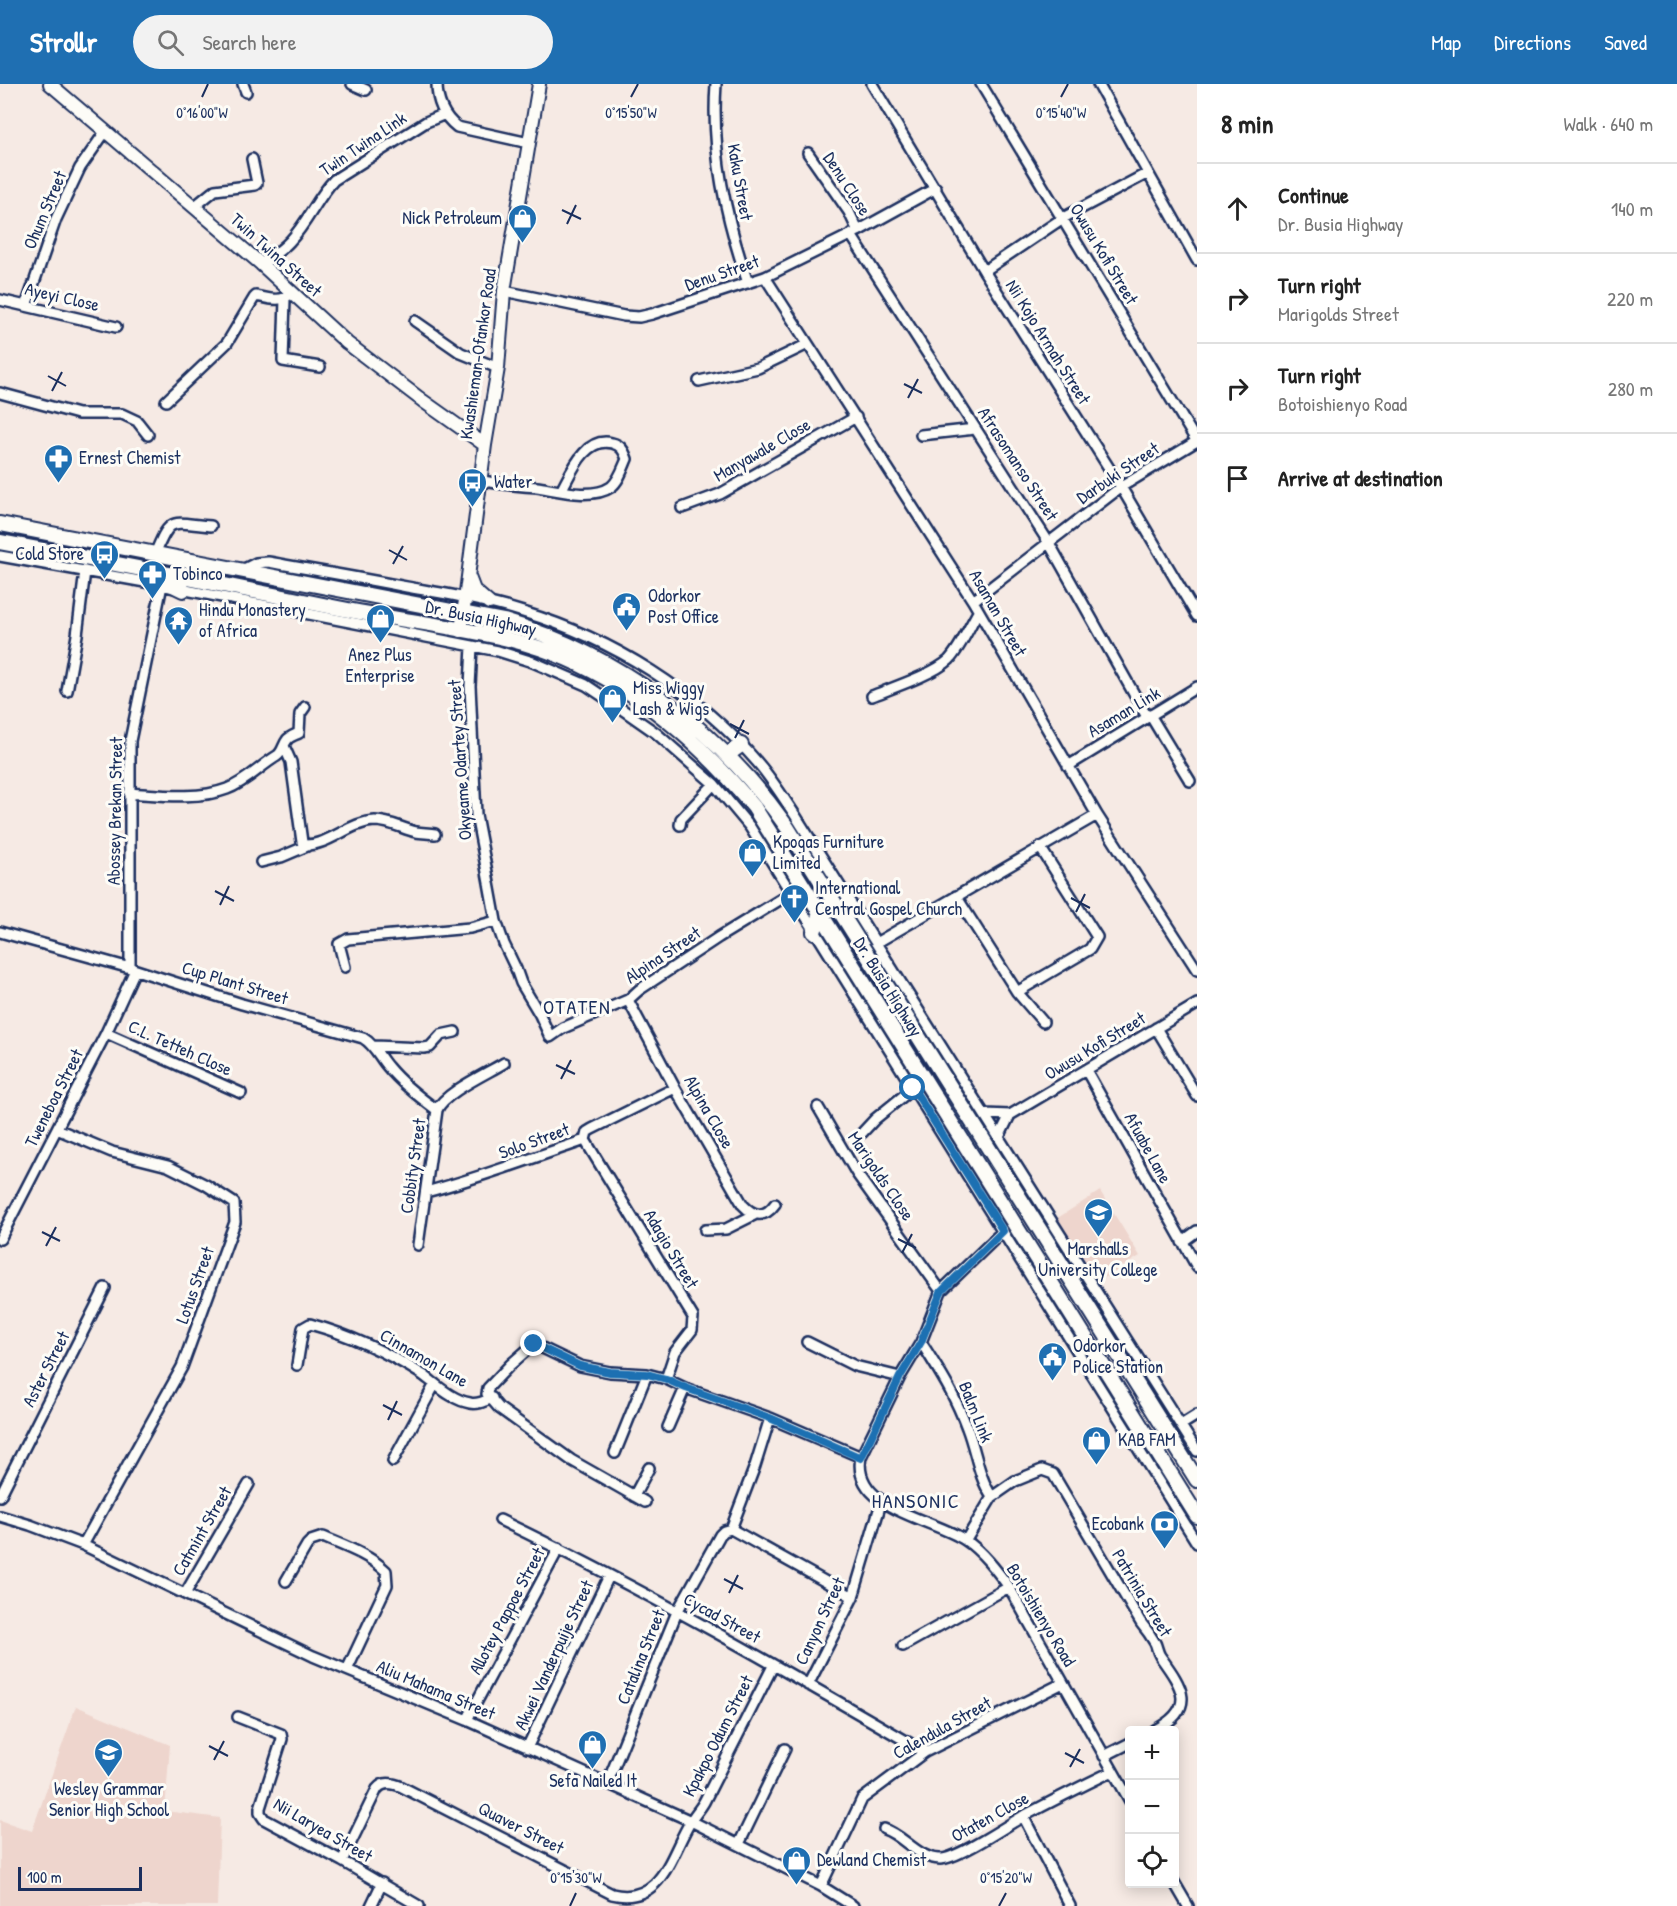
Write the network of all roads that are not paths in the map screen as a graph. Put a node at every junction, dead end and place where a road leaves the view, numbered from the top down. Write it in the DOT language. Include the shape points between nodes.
graph roads {
  1 [pos="50,84"];
  2 [pos="352,84"];
  3 [pos="437,84"];
  4 [pos="539,84"];
  5 [pos="717,84"];
  6 [pos="872,84"];
  7 [pos="981,84"];
  8 [pos="1098,84"];
  9 [pos="366,90"];
  10 [pos="445,114"];
  11 [pos="105,132"];
  12 [pos="529,143"];
  13 [pos="808,153"];
  14 [pos="252,159"];
  15 [pos="1148,173"];
  16 [pos="936,188"];
  17 [pos="194,207"];
  18 [pos="1064,218"];
  19 [pos="854,233"];
  20 [pos="1197,260"];
  21 [pos="261,264"];
  22 [pos="984,270"];
  23 [pos="765,277"];
  24 [pos="748,283"];
  25 [pos="504,291"];
  26 [pos="288,296"];
  27 [pos="0,300"];
  28 [pos="26,306"];
  29 [pos="415,321"];
  30 [pos="116,327"];
  31 [pos="808,344"];
  32 [pos="320,367"];
  33 [pos="498,368"];
  34 [pos="699,381"];
  35 [pos="0,393"];
  36 [pos="166,401"];
  37 [pos="856,417"];
  38 [pos="975,429"];
  39 [pos="148,435"];
  40 [pos="921,435"];
  41 [pos="1197,441"];
  42 [pos="485,445"];
  43 [pos="480,480"];
  44 [pos="1121,487"];
  45 [pos="561,491"];
  46 [pos="682,508"];
  47 [pos="0,524"];
  48 [pos="211,526"];
  49 [pos="0,542"];
  50 [pos="1049,543"];
  51 [pos="155,554"];
  52 [pos="0,556"];
  53 [pos="85,571"];
  54 [pos="240,571"];
  55 [pos="468,576"];
  56 [pos="159,580"];
  57 [pos="183,590"];
  58 [pos="465,597"];
  59 [pos="304,601"];
  60 [pos="974,601"];
  61 [pos="489,603"];
  62 [pos="978,612"];
  63 [pos="463,613"];
  64 [pos="1197,616"];
  65 [pos="461,631"];
  66 [pos="549,636"];
  67 [pos="472,646"];
  68 [pos="1197,687"];
  69 [pos="67,691"];
  70 [pos="873,696"];
  71 [pos="305,707"];
  72 [pos="1148,716"];
  73 [pos="741,745"];
  74 [pos="284,746"];
  75 [pos="727,755"];
  76 [pos="1068,766"];
  77 [pos="1190,781"];
  78 [pos="714,784"];
  79 [pos="129,793"];
  80 [pos="1097,815"];
  81 [pos="680,825"];
  82 [pos="435,834"];
  83 [pos="307,846"];
  84 [pos="1040,847"];
  85 [pos="261,862"];
  86 [pos="791,893"];
  87 [pos="956,896"];
  88 [pos="820,912"];
  89 [pos="496,921"];
  90 [pos="0,932"];
  91 [pos="814,932"];
  92 [pos="876,943"];
  93 [pos="345,967"];
  94 [pos="132,969"];
  95 [pos="1197,970"];
  96 [pos="1017,992"];
  97 [pos="628,1000"];
  98 [pos="1197,1004"];
  99 [pos="1043,1022"];
  100 [pos="1156,1028"];
  101 [pos="455,1032"];
  102 [pos="106,1034"];
  103 [pos="550,1037"];
  104 [pos="374,1046"];
  105 [pos="504,1063"];
  106 [pos="1086,1070"];
  107 [pos="925,1079"];
  108 [pos="675,1088"];
  109 [pos="913,1088"];
  110 [pos="241,1093"];
  111 [pos="1197,1096"];
  112 [pos="818,1107"];
  113 [pos="437,1110"];
  114 [pos="985,1114"];
  115 [pos="1010,1115"];
  116 [pos="57,1129"];
  117 [pos="862,1133"];
  118 [pos="999,1137"];
  119 [pos="585,1140"];
  120 [pos="996,1159"];
  121 [pos="981,1170"];
  122 [pos="426,1192"];
  123 [pos="775,1204"];
  124 [pos="754,1215"];
  125 [pos="705,1230"];
  126 [pos="1003,1231"];
  127 [pos="1197,1231"];
  128 [pos="0,1239"];
  129 [pos="1182,1242"];
  130 [pos="418,1245"];
  131 [pos="1197,1267"];
  132 [pos="105,1288"];
  133 [pos="941,1292"];
  134 [pos="1098,1322"];
  135 [pos="1082,1332"];
  136 [pos="807,1342"];
  137 [pos="921,1342"];
  138 [pos="297,1365"];
  139 [pos="647,1374"];
  140 [pos="900,1377"];
  141 [pos="666,1379"];
  142 [pos="435,1384"];
  143 [pos="686,1388"];
  144 [pos="492,1398"];
  145 [pos="1197,1415"];
  146 [pos="770,1418"];
  147 [pos="1181,1425"];
  148 [pos="668,1426"];
  149 [pos="1197,1451"];
  150 [pos="615,1453"];
  151 [pos="861,1458"];
  152 [pos="393,1461"];
  153 [pos="649,1468"];
  154 [pos="1171,1473"];
  155 [pos="1197,1480"];
  156 [pos="249,1484"];
  157 [pos="0,1496"];
  158 [pos="634,1496"];
  159 [pos="992,1497"];
  160 [pos="645,1502"];
  161 [pos="881,1503"];
  162 [pos="1197,1504"];
  163 [pos="0,1516"];
  164 [pos="1197,1516"];
  165 [pos="500,1520"];
  166 [pos="731,1529"];
  167 [pos="966,1540"];
  168 [pos="1197,1543"];
  169 [pos="83,1545"];
  170 [pos="559,1548"];
  171 [pos="609,1576"];
  172 [pos="286,1581"];
  173 [pos="1010,1587"];
  174 [pos="185,1594"];
  175 [pos="853,1597"];
  176 [pos="677,1612"];
  177 [pos="903,1646"];
  178 [pos="773,1666"];
  179 [pos="347,1670"];
  180 [pos="1063,1683"];
  181 [pos="808,1685"];
  182 [pos="238,1717"];
  183 [pos="467,1720"];
  184 [pos="1165,1726"];
  185 [pos="1125,1746"];
  186 [pos="527,1748"];
  187 [pos="785,1749"];
  188 [pos="925,1752"];
  189 [pos="1104,1756"];
  190 [pos="1113,1771"];
  191 [pos="607,1784"];
  192 [pos="1125,1792"];
  193 [pos="1023,1816"];
  194 [pos="691,1821"];
  195 [pos="884,1829"];
  196 [pos="739,1844"];
  197 [pos="342,1861"];
  198 [pos="382,1883"];
  199 [pos="821,1886"];
  200 [pos="1178,1888"];
  201 [pos="371,1906"];
  202 [pos="419,1906"];
  203 [pos="854,1906"];
  204 [pos="1070,1906"];
  205 [pos="1188,1906"];
  1 -- 11 [label="main road, Twin Twina Street"];
  2 -- 9 [label="street"];
  3 -- 10 [label="street"];
  4 -- 12 [label="main road, Kwashieman-Ofankor Road"];
  5 -- 24 [label="street, Kaku Street" via="720,173 728,220"];
  6 -- 16 [label="street, Nii Kojo Armah Street"];
  7 -- 18 [label="street, Owusu Kofi Street"];
  8 -- 15 [label="street"];
  10 -- 12 [label="street" via="457,127"];
  10 -- 21 [label="street, Twin Twina Link" via="334,180 291,240"];
  11 -- 17 [label="main road, Twin Twina Street"];
  11 -- 28 [label="street, Ohum Street" via="80,168 61,208"];
  12 -- 25 [label="main road, Kwashieman-Ofankor Road"];
  13 -- 19 [label="street, Denu Close" via="849,212"];
  14 -- 17 [label="street" via="255,185 215,190"];
  15 -- 18 [label="street"];
  15 -- 20 [label="street"];
  16 -- 19 [label="street, Denu Street"];
  16 -- 22 [label="street, Nii Kojo Armah Street"];
  17 -- 21 [label="main road, Twin Twina Street"];
  18 -- 22 [label="street"];
  18 -- 41 [label="street, Owusu Kofi Street"];
  19 -- 23 [label="street, Denu Street"];
  19 -- 38 [label="street, Afrasomanso Street"];
  21 -- 26 [label="main road, Twin Twina Street"];
  22 -- 44 [label="street, Nii Kojo Armah Street"];
  23 -- 24 [label="street, Denu Street"];
  23 -- 31 [label="street, Asaman Street"];
  24 -- 25 [label="street, Denu Street" via="639,317"];
  25 -- 33 [label="main road, Kwashieman-Ofankor Road"];
  26 -- 32 [label="street" via="283,361"];
  26 -- 36 [label="street" via="273,300 256,296 227,343"];
  26 -- 42 [label="main road, Twin Twina Street"];
  27 -- 28 [label="street, Ayeyi Close"];
  28 -- 30 [label="street, Ayeyi Close"];
  29 -- 33 [label="street" via="469,358"];
  31 -- 34 [label="street" via="758,368"];
  31 -- 37 [label="street, Asaman Street"];
  33 -- 42 [label="main road, Kwashieman-Ofankor Road"];
  35 -- 39 [label="street" via="78,414 122,414 137,420"];
  37 -- 46 [label="street, Manyawale Close" via="720,494"];
  37 -- 60 [label="street, Asaman Street"];
  38 -- 40 [label="street"];
  38 -- 50 [label="street, Afrasomanso Street"];
  41 -- 44 [label="street, Darbuki Street"];
  42 -- 43 [label="main road, Kwashieman-Ofankor Road"];
  43 -- 45 [label="street"];
  43 -- 55 [label="main road, Kwashieman-Ofankor Road"];
  44 -- 50 [label="street, Darbuki Street"];
  44 -- 64 [label="street, Nii Kojo Armah Street"];
  45 -- 45 [label="street" via="592,493 609,488 627,459 624,450 613,443 597,444 579,458"];
  47 -- 51 [label="highway, Dr. Busia Highway"];
  48 -- 51 [label="street" via="170,525"];
  49 -- 56 [label="highway" via="139,567"];
  50 -- 60 [label="street, Darbuki Street"];
  50 -- 72 [label="street, Afrasomanso Street"];
  51 -- 54 [label="highway, Dr. Busia Highway"];
  52 -- 53 [label="street"];
  53 -- 56 [label="street"];
  53 -- 69 [label="street"];
  54 -- 58 [label="street, Dr. Busia Highway" via="268,562"];
  54 -- 63 [label="highway, Dr. Busia Highway"];
  55 -- 58 [label="main road, Kwashieman-Ofankor Road"];
  55 -- 61 [label="main road" via="474,590"];
  56 -- 57 [label="highway"];
  56 -- 59 [label="highway, Dr. Busia Highway"];
  56 -- 79 [label="street, Abossey Brekan Street" via="130,741"];
  57 -- 67 [label="street, Dr. Busia Highway"];
  58 -- 61 [label="street, Dr. Busia Highway"];
  58 -- 63 [label="main road, Kwashieman-Ofankor Road"];
  59 -- 63 [label="highway" via="335,595 440,615"];
  59 -- 65 [label="highway, Dr. Busia Highway"];
  60 -- 62 [label="street, Asaman Street"];
  61 -- 73 [label="street, Dr. Busia Highway" via="575,631 625,655 709,713"];
  62 -- 70 [label="street" via="949,659"];
  62 -- 76 [label="street, Asaman Street"];
  63 -- 65 [label="main road, Kwashieman-Ofankor Road"];
  63 -- 66 [label="highway, Dr. Busia Highway"];
  65 -- 66 [label="highway" via="476,623"];
  65 -- 88 [label="highway, Dr. Busia Highway" via="511,640 558,656 603,676 663,716 704,751 754,807"];
  66 -- 75 [label="highway, Dr. Busia Highway" via="635,681 696,726"];
  67 -- 78 [label="street, Dr. Busia Highway" via="533,662 586,686 656,733"];
  67 -- 89 [label="street, Okyeame Odartey Street" via="476,816"];
  68 -- 72 [label="street, Asaman Link"];
  71 -- 74 [label="street" via="300,714 299,733"];
  72 -- 76 [label="street, Asaman Link"];
  72 -- 77 [label="street, Afrasomanso Street"];
  73 -- 75 [label="highway"];
  73 -- 92 [label="street, Dr. Busia Highway" via="795,814"];
  74 -- 79 [label="street" via="280,754 228,789 201,794"];
  74 -- 83 [label="street" via="291,762 302,842"];
  75 -- 120 [label="highway, Dr. Busia Highway" via="787,826"];
  76 -- 80 [label="street, Asaman Street"];
  78 -- 81 [label="street" via="681,819"];
  78 -- 86 [label="street, Dr. Busia Highway" via="750,827"];
  79 -- 94 [label="street, Abossey Brekan Street"];
  80 -- 84 [label="street"];
  80 -- 95 [label="street, Asaman Street"];
  82 -- 83 [label="street" via="375,821"];
  83 -- 85 [label="street"];
  84 -- 87 [label="street"];
  84 -- 96 [label="street" via="1097,937 1090,949"];
  86 -- 91 [label="street, Dr. Busia Highway"];
  86 -- 97 [label="street, Alpina Street"];
  87 -- 92 [label="street"];
  87 -- 96 [label="street"];
  88 -- 91 [label="highway"];
  88 -- 107 [label="highway, Dr. Busia Highway"];
  89 -- 93 [label="street" via="470,928 348,939 339,944"];
  89 -- 103 [label="street, Okyeame Odartey Street" via="521,983"];
  90 -- 94 [label="street, Cup Plant Street"];
  91 -- 109 [label="street, Dr. Busia Highway"];
  92 -- 114 [label="street, Dr. Busia Highway"];
  94 -- 102 [label="street, Tweneboa Street"];
  94 -- 104 [label="street, Cup Plant Street" via="358,1036"];
  96 -- 99 [label="street"];
  97 -- 103 [label="street, Alpina Street"];
  97 -- 108 [label="street, Alpina Close"];
  98 -- 100 [label="street, Owusu Kofi Street"];
  100 -- 106 [label="street, Owusu Kofi Street"];
  100 -- 111 [label="street"];
  101 -- 104 [label="street, Cup Plant Street" via="441,1035 430,1047"];
  102 -- 110 [label="street, C.L. Tetteh Close"];
  102 -- 116 [label="street, Tweneboa Street"];
  104 -- 113 [label="street, Cobbity Street" via="399,1079"];
  105 -- 113 [label="street" via="446,1097"];
  106 -- 115 [label="street, Owusu Kofi Street"];
  106 -- 129 [label="street, Afuabe Lane"];
  107 -- 109 [label="street"];
  107 -- 121 [label="highway, Dr. Busia Highway"];
  108 -- 119 [label="street, Solo Street" via="592,1129"];
  108 -- 124 [label="street, Alpina Close" via="739,1200"];
  109 -- 117 [label="street"];
  109 -- 126 [label="street, Dr. Busia Highway"];
  112 -- 133 [label="street, Marigolds Close" via="857,1174"];
  113 -- 122 [label="street, Cobbity Street"];
  114 -- 115 [label="street"];
  114 -- 118 [label="street, Dr. Busia Highway"];
  115 -- 118 [label="street"];
  116 -- 128 [label="street, Tweneboa Street"];
  116 -- 169 [label="street, Lotus Street" via="112,1152 168,1166 234,1203 235,1222 182,1367"];
  118 -- 147 [label="street, Dr. Busia Highway"];
  119 -- 122 [label="street, Solo Street"];
  119 -- 141 [label="street, Adagio Street" via="693,1317 692,1330 675,1352"];
  120 -- 121 [label="highway" via="993,1171"];
  120 -- 134 [label="highway, Dr. Busia Highway"];
  121 -- 135 [label="highway, Dr. Busia Highway"];
  122 -- 130 [label="street, Cobbity Street"];
  123 -- 124 [label="street" via="770,1211"];
  124 -- 125 [label="street" via="726,1230"];
  126 -- 133 [label="street"];
  126 -- 168 [label="street, Dr. Busia Highway"];
  127 -- 129 [label="street"];
  129 -- 131 [label="street, Afuabe Lane"];
  132 -- 157 [label="street, Aster Street"];
  133 -- 137 [label="street"];
  134 -- 135 [label="highway" via="1085,1322"];
  134 -- 155 [label="highway, Dr. Busia Highway"];
  135 -- 154 [label="highway, Dr. Busia Highway"];
  136 -- 140 [label="street" via="855,1366"];
  137 -- 140 [label="street"];
  137 -- 159 [label="street, Balm Link" via="953,1392 984,1485"];
  138 -- 142 [label="street, Cinnamon Lane" via="303,1328 310,1324 369,1344"];
  139 -- 141 [label="street"];
  139 -- 144 [label="street" via="580,1366 534,1344 488,1388 487,1394"];
  139 -- 150 [label="street"];
  140 -- 151 [label="street"];
  141 -- 143 [label="street"];
  142 -- 144 [label="street, Cinnamon Lane" via="470,1403"];
  142 -- 152 [label="street"];
  143 -- 146 [label="street"];
  143 -- 148 [label="street"];
  144 -- 158 [label="street" via="499,1408 571,1460"];
  145 -- 147 [label="street"];
  146 -- 151 [label="street"];
  146 -- 166 [label="street, Catalina Street"];
  147 -- 149 [label="street, Dr. Busia Highway"];
  151 -- 161 [label="street, Botoishienyo Road" via="859,1470 863,1481"];
  153 -- 158 [label="street"];
  154 -- 162 [label="highway"];
  154 -- 164 [label="highway, Dr. Busia Highway"];
  156 -- 174 [label="street, Catmint Street"];
  158 -- 160 [label="street"];
  159 -- 167 [label="street"];
  159 -- 184 [label="street, Patrinia Street" via="1015,1481 1042,1470 1053,1474 1156,1644 1157,1652 1182,1686 1184,1707"];
  161 -- 167 [label="street, Botoishienyo Road"];
  161 -- 175 [label="street, Canyon Street"];
  163 -- 169 [label="street, Aliu Mahama Street"];
  165 -- 170 [label="street, Cycad Street"];
  166 -- 175 [label="street"];
  166 -- 176 [label="street, Catalina Street" via="720,1535"];
  167 -- 173 [label="street, Botoishienyo Road"];
  169 -- 174 [label="street, Aliu Mahama Street"];
  170 -- 171 [label="street, Cycad Street"];
  170 -- 183 [label="street, Allotey Pappoe Street"];
  171 -- 176 [label="street, Cycad Street"];
  171 -- 186 [label="street, Akwei Vanderpuije Street"];
  172 -- 179 [label="street" via="311,1541 323,1537 386,1571 384,1591"];
  173 -- 177 [label="street"];
  173 -- 180 [label="street, Botoishienyo Road"];
  174 -- 179 [label="street, Aliu Mahama Street"];
  175 -- 181 [label="street, Canyon Street"];
  176 -- 178 [label="street, Cycad Street"];
  176 -- 191 [label="street, Catalina Street"];
  178 -- 181 [label="street, Cycad Street"];
  178 -- 194 [label="street, Kpakpo Odum Street"];
  179 -- 183 [label="street, Aliu Mahama Street"];
  180 -- 188 [label="street, Calendula Street"];
  180 -- 189 [label="street, Botoishienyo Road"];
  181 -- 188 [label="street, Cycad Street"];
  182 -- 197 [label="street, Nii Laryea Street" via="281,1734 260,1813 264,1819"];
  183 -- 186 [label="street, Aliu Mahama Street"];
  185 -- 189 [label="street"];
  186 -- 191 [label="street, Aliu Mahama Street"];
  187 -- 196 [label="street"];
  188 -- 199 [label="street, Calendula Street" via="862,1799"];
  189 -- 190 [label="street, Botoishienyo Road"];
  190 -- 192 [label="street, Botoishienyo Road"];
  190 -- 193 [label="street, Otaten Close"];
  191 -- 194 [label="street, Aliu Mahama Street"];
  193 -- 195 [label="street, Otaten Close" via="941,1860 931,1858"];
  193 -- 204 [label="street"];
  194 -- 196 [label="street, Aliu Mahama Street"];
  194 -- 197 [label="street, Quaver Street" via="662,1879 651,1892 627,1898 612,1894 402,1787 385,1783 377,1789"];
  196 -- 199 [label="street, Aliu Mahama Street"];
  197 -- 198 [label="street, Nii Laryea Street"];
  198 -- 201 [label="street"];
  198 -- 202 [label="street, Nii Laryea Street"];
  199 -- 203 [label="street, Aliu Mahama Street"];
  200 -- 205 [label="street"];
}
